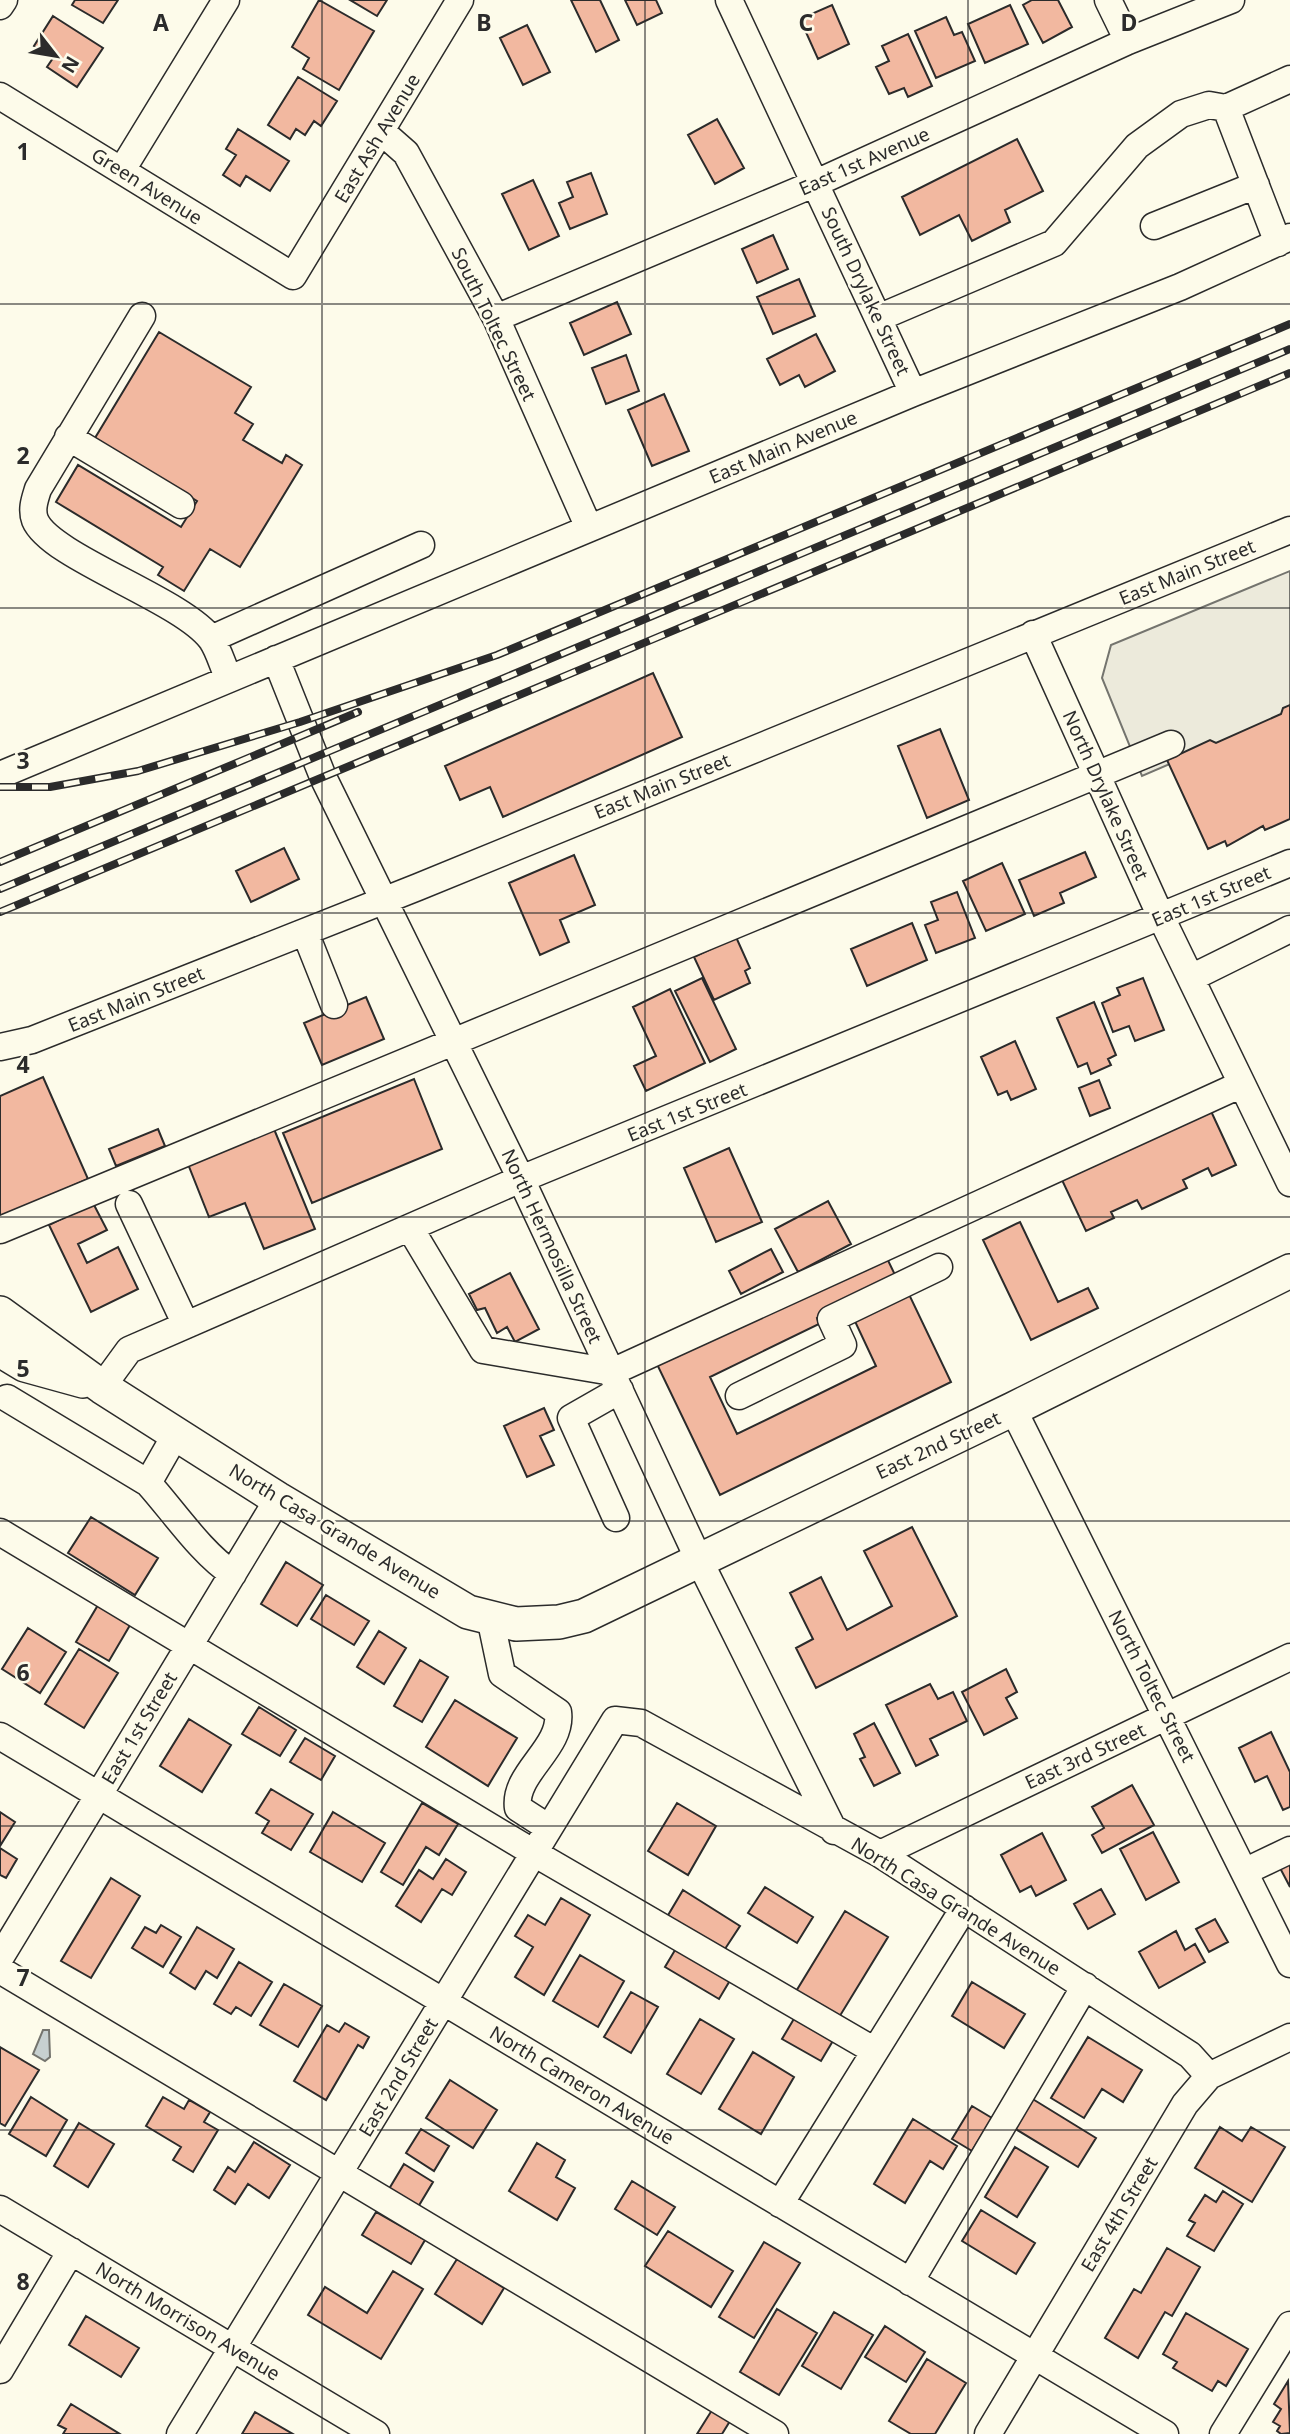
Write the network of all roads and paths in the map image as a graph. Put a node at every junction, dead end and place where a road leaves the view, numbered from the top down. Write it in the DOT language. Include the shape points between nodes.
graph roads {
  1 [pos="4,0"];
  2 [pos="226,0"];
  3 [pos="460,0"];
  4 [pos="729,0"];
  5 [pos="1108,0"];
  6 [pos="1231,0"];
  7 [pos="0,6"];
  8 [pos="1128,41"];
  9 [pos="1290,79"];
  10 [pos="0,96"];
  11 [pos="1226,108"];
  12 [pos="381,131"];
  13 [pos="122,170"];
  14 [pos="816,183"];
  15 [pos="1256,185"];
  16 [pos="1154,226"];
  17 [pos="1284,240"];
  18 [pos="293,276"];
  19 [pos="142,317"];
  20 [pos="496,318"];
  21 [pos="878,318"];
  22 [pos="913,393"];
  23 [pos="68,437"];
  24 [pos="181,505"];
  25 [pos="589,528"];
  26 [pos="1290,530"];
  27 [pos="421,545"];
  28 [pos="1033,634"];
  29 [pos="211,639"];
  30 [pos="276,659"];
  31 [pos="229,678"];
  32 [pos="1171,744"];
  33 [pos="0,775"];
  34 [pos="1097,775"];
  35 [pos="1290,863"];
  36 [pos="385,900"];
  37 [pos="1161,917"];
  38 [pos="1290,929"];
  39 [pos="305,932"];
  40 [pos="1191,978"];
  41 [pos="334,1005"];
  42 [pos="32,1040"];
  43 [pos="454,1042"];
  44 [pos="0,1047"];
  45 [pos="0,1062"];
  46 [pos="1242,1084"];
  47 [pos="522,1180"];
  48 [pos="1290,1183"];
  49 [pos="129,1204"];
  50 [pos="410,1228"];
  51 [pos="0,1230"];
  52 [pos="939,1267"];
  53 [pos="1290,1271"];
  54 [pos="0,1313"];
  55 [pos="186,1325"];
  56 [pos="13,1358"];
  57 [pos="616,1381"];
  58 [pos="102,1387"];
  59 [pos="739,1396"];
  60 [pos="3,1404"];
  61 [pos="1013,1409"];
  62 [pos="176,1434"];
  63 [pos="148,1483"];
  64 [pos="278,1499"];
  65 [pos="616,1518"];
  66 [pos="0,1532"];
  67 [pos="698,1558"];
  68 [pos="233,1574"];
  69 [pos="584,1616"];
  70 [pos="490,1618"];
  71 [pos="188,1647"];
  72 [pos="1290,1657"];
  73 [pos="1168,1717"];
  74 [pos="615,1720"];
  75 [pos="0,1736"];
  76 [pos="99,1795"];
  77 [pos="549,1829"];
  78 [pos="834,1831"];
  79 [pos="1290,1850"];
  80 [pos="534,1853"];
  81 [pos="880,1854"];
  82 [pos="1244,1872"];
  83 [pos="964,1908"];
  84 [pos="0,1958"];
  85 [pos="1290,1964"];
  86 [pos="0,1970"];
  87 [pos="1085,1986"];
  88 [pos="444,2002"];
  89 [pos="1290,2037"];
  90 [pos="875,2052"];
  91 [pos="1209,2076"];
  92 [pos="339,2173"];
  93 [pos="780,2204"];
  94 [pos="0,2208"];
  95 [pos="71,2251"];
  96 [pos="910,2282"];
  97 [pos="1290,2325"];
  98 [pos="233,2348"];
  99 [pos="1034,2356"];
  100 [pos="0,2370"];
  101 [pos="180,2434"];
  102 [pos="376,2434"];
  103 [pos="775,2434"];
  104 [pos="988,2434"];
  105 [pos="1165,2434"];
  106 [pos="1223,2434"];
  1 -- 7 [label="street"];
  2 -- 13 [label="street"];
  3 -- 12 [label="street, East Ash Avenue"];
  4 -- 14 [label="street, South Drylake Street"];
  5 -- 8 [label="street"];
  6 -- 8 [label="street, East 1st Avenue"];
  8 -- 14 [label="street, East 1st Avenue"];
  9 -- 11 [label="street"];
  10 -- 13 [label="street, Green Avenue"];
  11 -- 15 [label="street"];
  11 -- 21 [label="street" via="1209,105 1181,114 1137,146 1054,243"];
  12 -- 18 [label="street, East Ash Avenue"];
  12 -- 20 [label="street, South Toltec Street" via="406,153"];
  13 -- 18 [label="street, Green Avenue"];
  14 -- 20 [label="street, East 1st Avenue"];
  14 -- 21 [label="street, South Drylake Street"];
  15 -- 16 [label="street"];
  15 -- 17 [label="street"];
  17 -- 22 [label="street, East Main Avenue" via="1180,287"];
  19 -- 23 [label="street"];
  20 -- 25 [label="street, South Toltec Street"];
  21 -- 22 [label="street, South Drylake Street"];
  22 -- 25 [label="street, East Main Avenue"];
  23 -- 24 [label="street"];
  23 -- 29 [label="street" via="38,489 33,509 36,522 73,552 186,618"];
  25 -- 30 [label="street, East Main Avenue"];
  26 -- 28 [label="street, East Main Street"];
  27 -- 29 [label="street"];
  28 -- 34 [label="street, North Drylake Street"];
  28 -- 36 [label="street, East Main Street"];
  29 -- 31 [label="street"];
  30 -- 31 [label="street, East Main Avenue"];
  30 -- 36 [label="street, North Hermosilla Street" via="323,777"];
  31 -- 33 [label="street, East Main Avenue"];
  32 -- 34 [label="street"];
  34 -- 37 [label="street, North Drylake Street"];
  34 -- 43 [label="street"];
  35 -- 37 [label="street, East 1st Street"];
  36 -- 39 [label="street, East Main Street"];
  36 -- 43 [label="street, North Hermosilla Street"];
  37 -- 40 [label="street, North Drylake Street"];
  37 -- 47 [label="street, East 1st Street"];
  38 -- 40 [label="street"];
  39 -- 41 [label="street"];
  39 -- 42 [label="street, East Main Street"];
  40 -- 46 [label="street, North Drylake Street"];
  42 -- 44 [label="street, East Main Street"];
  42 -- 45 [label="street, East Main Street"];
  43 -- 47 [label="street, North Hermosilla Street"];
  43 -- 51 [label="street"];
  46 -- 48 [label="street, North Drylake Street"];
  46 -- 57 [label="street"];
  47 -- 50 [label="street, East 1st Street"];
  47 -- 57 [label="street, North Hermosilla Street"];
  49 -- 55 [label="street"];
  50 -- 55 [label="street, East 1st Street"];
  50 -- 57 [label="street" via="483,1350"];
  52 -- 59 [label="street" via="831,1319 843,1345"];
  53 -- 61 [label="main road, East 2nd Street"];
  54 -- 58 [label="main road, North Casa Grande Avenue"];
  55 -- 58 [label="street, East 1st Street" via="129,1350"];
  56 -- 58 [label="main road, North Casa Grande Avenue"];
  56 -- 60 [label="street"];
  57 -- 65 [label="street" via="571,1418"];
  57 -- 67 [label="street, North Hermosilla Street"];
  58 -- 62 [label="main road, North Casa Grande Avenue"];
  60 -- 63 [label="street"];
  61 -- 67 [label="main road, East 2nd Street"];
  61 -- 73 [label="street, North Toltec Street"];
  62 -- 63 [label="street"];
  62 -- 64 [label="main road, North Casa Grande Avenue"];
  63 -- 68 [label="street" via="212,1560"];
  64 -- 68 [label="street, East 1st Street"];
  64 -- 70 [label="main road, North Casa Grande Avenue" via="468,1612"];
  66 -- 71 [label="street"];
  67 -- 69 [label="main road, East 2nd Street"];
  67 -- 78 [label="street, North Hermosilla Street"];
  68 -- 71 [label="street, East 1st Street"];
  69 -- 70 [label="main road, North Casa Grande Avenue" via="516,1624"];
  70 -- 77 [label="street" via="502,1674 558,1712 559,1721 549,1742 516,1796 518,1808"];
  71 -- 76 [label="street, East 1st Street"];
  71 -- 80 [label="street"];
  72 -- 73 [label="street, East 3rd Street"];
  73 -- 81 [label="street, East 3rd Street"];
  73 -- 82 [label="street, North Toltec Street"];
  74 -- 77 [label="street, East 2nd Street"];
  74 -- 78 [label="street, North Casa Grande Avenue" via="641,1723"];
  75 -- 76 [label="street, North Cameron Avenue"];
  76 -- 84 [label="street, East 1st Street"];
  76 -- 88 [label="street, North Cameron Avenue"];
  77 -- 80 [label="street, East 2nd Street"];
  78 -- 81 [label="street, North Casa Grande Avenue"];
  79 -- 82 [label="street"];
  80 -- 88 [label="street, East 2nd Street"];
  80 -- 90 [label="street"];
  81 -- 83 [label="street, North Casa Grande Avenue"];
  82 -- 85 [label="street, North Toltec Street"];
  83 -- 87 [label="street, North Casa Grande Avenue"];
  83 -- 90 [label="street"];
  86 -- 92 [label="street"];
  87 -- 91 [label="street, North Casa Grande Avenue" via="1190,2055"];
  87 -- 96 [label="street"];
  88 -- 92 [label="street, East 2nd Street"];
  88 -- 93 [label="street, North Cameron Avenue"];
  89 -- 91 [label="street, East 4th Street"];
  90 -- 93 [label="street"];
  91 -- 99 [label="street, East 4th Street" via="1185,2104"];
  92 -- 98 [label="street, East 2nd Street"];
  92 -- 103 [label="street"];
  93 -- 96 [label="street, North Cameron Avenue"];
  94 -- 95 [label="street, North Morrison Avenue"];
  95 -- 98 [label="street, North Morrison Avenue"];
  95 -- 100 [label="street"];
  96 -- 99 [label="street, North Cameron Avenue"];
  97 -- 106 [label="street"];
  98 -- 101 [label="street, East 2nd Street"];
  98 -- 102 [label="street, North Morrison Avenue"];
  99 -- 104 [label="street, East 4th Street"];
  99 -- 105 [label="street, North Cameron Avenue"];
}
